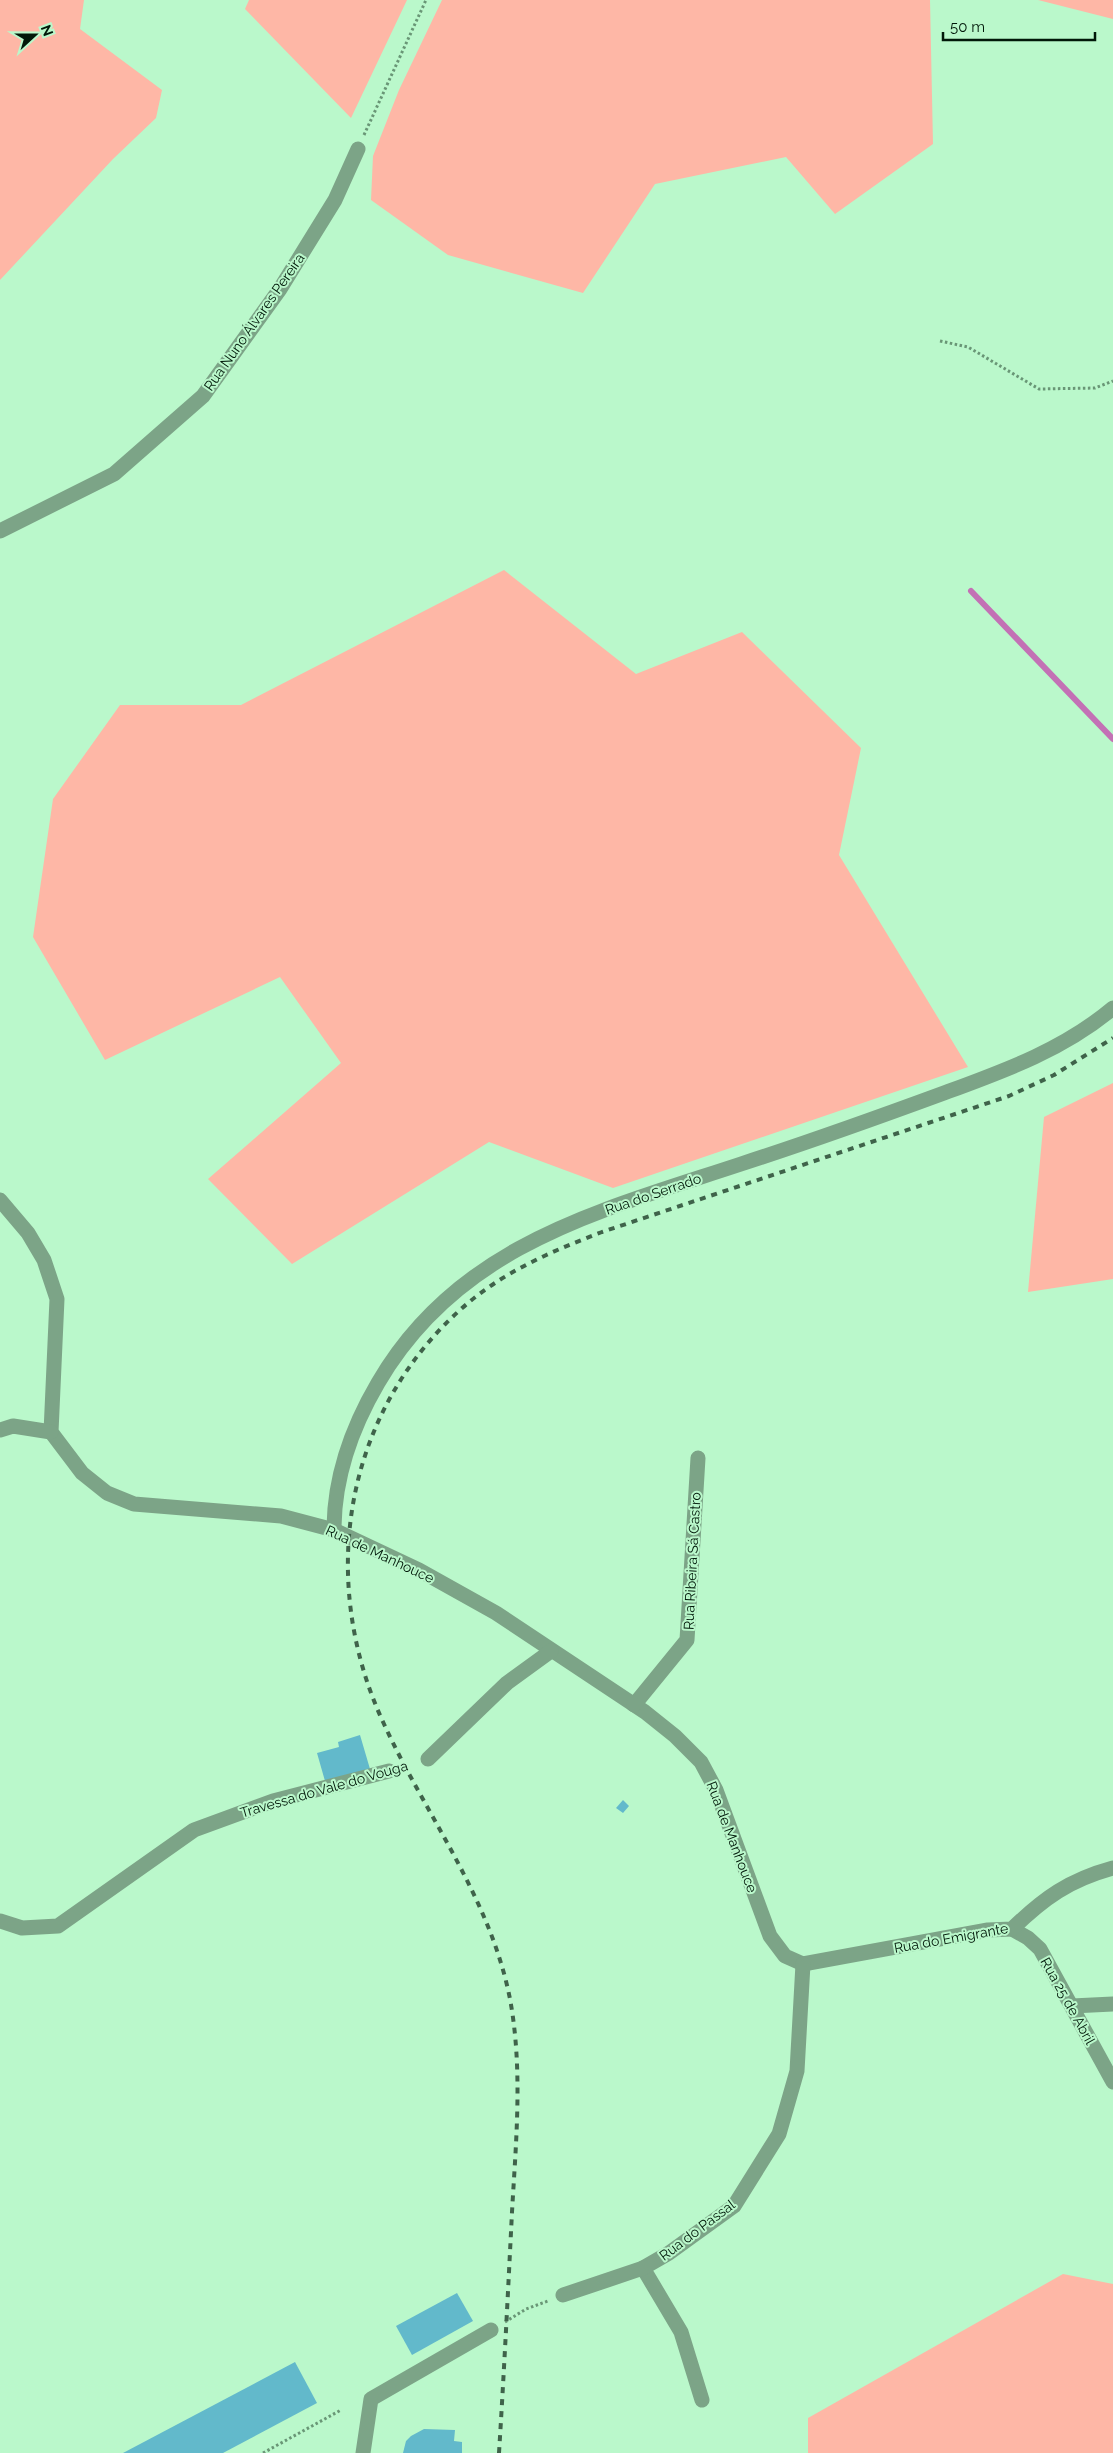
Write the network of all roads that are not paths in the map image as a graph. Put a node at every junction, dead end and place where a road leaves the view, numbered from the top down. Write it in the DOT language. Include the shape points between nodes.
graph roads {
  1 [pos="358,149"];
  2 [pos="0,531"];
  3 [pos="1113,1008"];
  4 [pos="0,1200"];
  5 [pos="0,1430"];
  6 [pos="51,1432"];
  7 [pos="698,1458"];
  8 [pos="334,1530"];
  9 [pos="551,1651"];
  10 [pos="634,1705"];
  11 [pos="428,1759"];
  12 [pos="389,1771"];
  13 [pos="1113,1868"];
  14 [pos="0,1921"];
  15 [pos="1012,1929"];
  16 [pos="803,1964"];
  17 [pos="1113,2004"];
  18 [pos="1072,2006"];
  19 [pos="1113,2082"];
  20 [pos="643,2268"];
  21 [pos="563,2295"];
  22 [pos="491,2330"];
  23 [pos="702,2400"];
  24 [pos="364,2453"];
  1 -- 2 [label="street, Rua Nuno Álvares Pereira" via="334,200 280,289 203,396 114,474"];
  3 -- 8 [label="street, Rua do Serrado" via="1076,1037 1019,1065 819,1139 673,1186 575,1222 518,1247 493,1262 467,1280 421,1323 382,1376 354,1430 343,1460 337,1487"];
  4 -- 6 [label="street" via="28,1233 44,1260 57,1299"];
  5 -- 6 [label="street" via="13,1426"];
  6 -- 8 [label="street, Rua de Manhouce" via="82,1472 107,1493 134,1504 281,1516"];
  7 -- 10 [label="street, Rua Ribeira Sá Castro" via="687,1640"];
  8 -- 9 [label="street, Rua de Manhouce" via="479,1603"];
  9 -- 10 [label="street, Rua de Manhouce"];
  9 -- 11 [label="street" via="507,1683"];
  10 -- 16 [label="street, Rua de Manhouce" via="675,1736 700,1762 716,1790 770,1936 785,1956"];
  12 -- 14 [label="street, Travessa do Vale do Vouga" via="273,1801 194,1830 58,1926 22,1928"];
  13 -- 15 [label="street, Rua do Emigrante" via="1064,1886 1039,1903"];
  15 -- 16 [label="street, Rua do Emigrante" via="988,1930"];
  15 -- 18 [label="street, Rua 25 de Abril" via="1040,1949"];
  16 -- 20 [label="street, Rua do Passal" via="797,2070 778,2134 734,2206"];
  17 -- 18 [label="street"];
  18 -- 19 [label="street, Rua 25 de Abril"];
  20 -- 21 [label="street, Rua do Passal"];
  20 -- 23 [label="street" via="681,2332"];
  22 -- 24 [label="street" via="371,2400"];
}
